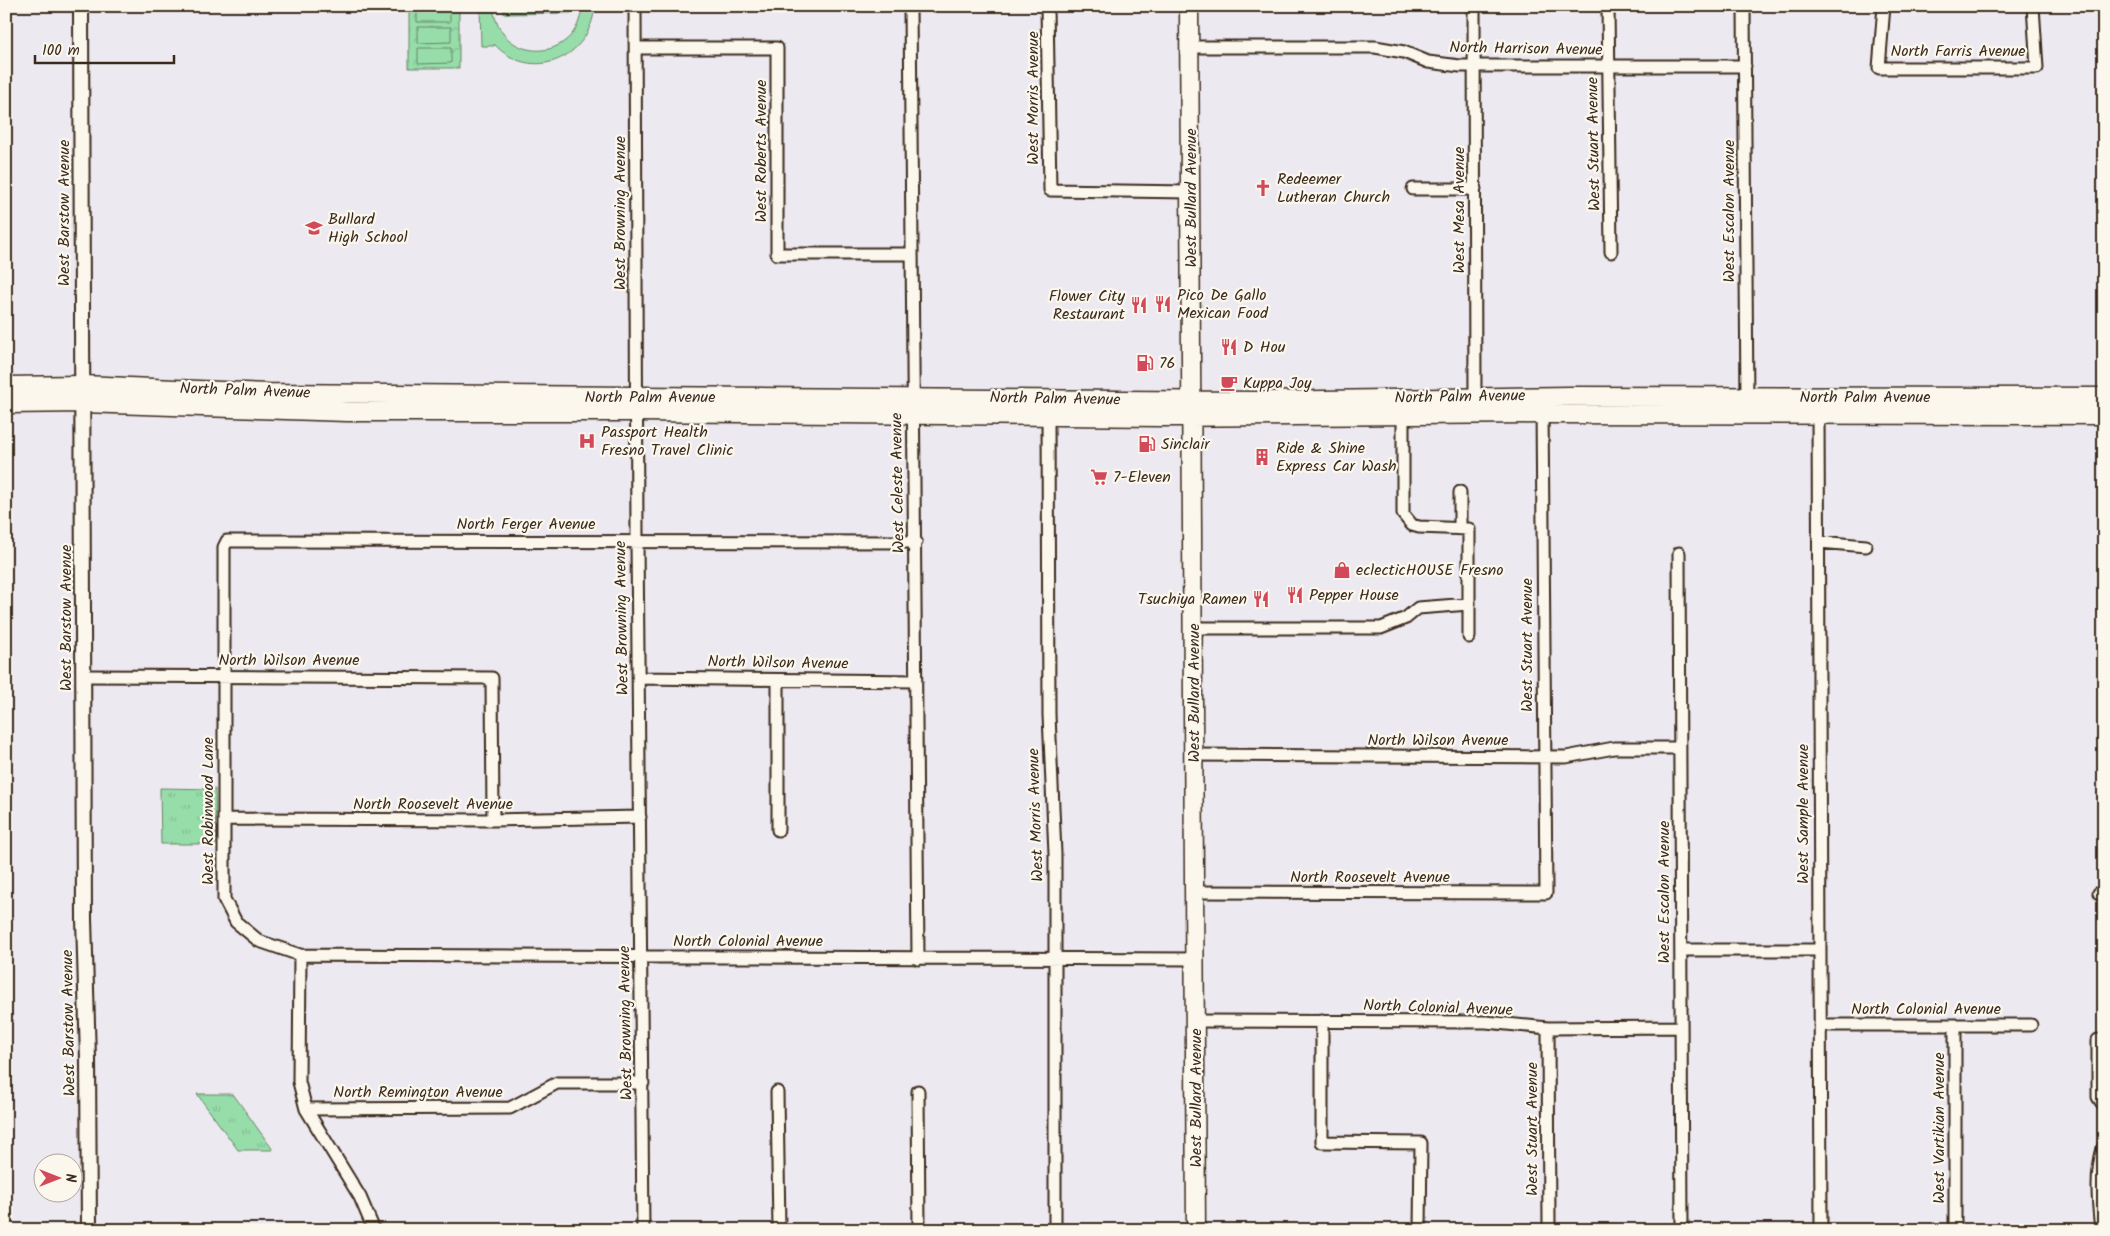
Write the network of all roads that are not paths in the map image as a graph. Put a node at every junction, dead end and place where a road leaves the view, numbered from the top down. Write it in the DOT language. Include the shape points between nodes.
graph roads {
  1 [pos="81,6"];
  2 [pos="635,6"];
  3 [pos="910,6"];
  4 [pos="1048,6"];
  5 [pos="1189,6"];
  6 [pos="1474,6"];
  7 [pos="1608,6"];
  8 [pos="1744,6"];
  9 [pos="1884,6"];
  10 [pos="2033,6"];
  11 [pos="1190,47"];
  12 [pos="636,48"];
  13 [pos="1474,66"];
  14 [pos="1609,66"];
  15 [pos="1745,66"];
  16 [pos="1413,189"];
  17 [pos="1476,189"];
  18 [pos="1191,192"];
  19 [pos="1611,252"];
  20 [pos="912,254"];
  21 [pos="6,386"];
  22 [pos="83,394"];
  23 [pos="1476,397"];
  24 [pos="1747,397"];
  25 [pos="2104,397"];
  26 [pos="1413,398"];
  27 [pos="6,404"];
  28 [pos="637,404"];
  29 [pos="1542,405"];
  30 [pos="1818,406"];
  31 [pos="914,407"];
  32 [pos="1048,408"];
  33 [pos="1193,409"];
  34 [pos="1476,414"];
  35 [pos="1747,415"];
  36 [pos="2104,415"];
  37 [pos="1403,416"];
  38 [pos="1318,417"];
  39 [pos="1460,492"];
  40 [pos="1460,529"];
  41 [pos="637,540"];
  42 [pos="227,541"];
  43 [pos="916,542"];
  44 [pos="1819,542"];
  45 [pos="1866,546"];
  46 [pos="1679,554"];
  47 [pos="1469,604"];
  48 [pos="1194,628"];
  49 [pos="1469,637"];
  50 [pos="84,676"];
  51 [pos="224,676"];
  52 [pos="639,678"];
  53 [pos="778,680"];
  54 [pos="916,681"];
  55 [pos="1680,748"];
  56 [pos="1194,755"];
  57 [pos="1544,757"];
  58 [pos="640,817"];
  59 [pos="225,819"];
  60 [pos="493,820"];
  61 [pos="778,830"];
  62 [pos="1195,892"];
  63 [pos="1546,894"];
  64 [pos="1680,950"];
  65 [pos="1820,950"];
  66 [pos="300,955"];
  67 [pos="641,956"];
  68 [pos="1055,958"];
  69 [pos="918,959"];
  70 [pos="1196,959"];
  71 [pos="1196,1021"];
  72 [pos="1322,1021"];
  73 [pos="1820,1025"];
  74 [pos="2031,1025"];
  75 [pos="1954,1026"];
  76 [pos="1680,1027"];
  77 [pos="1548,1028"];
  78 [pos="2104,1040"];
  79 [pos="643,1083"];
  80 [pos="918,1091"];
  81 [pos="777,1092"];
  82 [pos="2104,1106"];
  83 [pos="306,1109"];
  84 [pos="2104,1145"];
  85 [pos="89,1230"];
  86 [pos="374,1230"];
  87 [pos="644,1230"];
  88 [pos="779,1230"];
  89 [pos="918,1230"];
  90 [pos="1053,1230"];
  91 [pos="1196,1230"];
  92 [pos="1420,1230"];
  93 [pos="1549,1230"];
  94 [pos="1682,1230"];
  95 [pos="1821,1230"];
  96 [pos="1955,1230"];
  97 [pos="2101,1230"];
  1 -- 22 [label="street, West Barstow Avenue"];
  2 -- 12 [label="street, West Browning Avenue"];
  3 -- 20 [label="street, West Celeste Avenue"];
  4 -- 18 [label="street, West Morris Avenue" via="1050,190"];
  5 -- 11 [label="main road, West Bullard Avenue"];
  6 -- 13 [label="street, West Mesa Avenue"];
  7 -- 14 [label="street, West Stuart Avenue"];
  8 -- 15 [label="street, West Escalon Avenue"];
  9 -- 10 [label="street, North Farris Avenue" via="1879,68 2037,68"];
  11 -- 13 [label="street, North Harrison Avenue" via="1375,47 1404,52 1441,65"];
  11 -- 18 [label="main road, West Bullard Avenue"];
  12 -- 20 [label="street, West Roberts Avenue" via="778,48 777,254"];
  12 -- 28 [label="street, West Browning Avenue"];
  13 -- 14 [label="street, North Harrison Avenue"];
  13 -- 17 [label="street, West Mesa Avenue"];
  14 -- 15 [label="street, North Harrison Avenue"];
  14 -- 19 [label="street, West Stuart Avenue"];
  15 -- 24 [label="street, West Escalon Avenue"];
  16 -- 17 [label="street"];
  17 -- 23 [label="street, West Mesa Avenue"];
  18 -- 33 [label="main road, West Bullard Avenue"];
  20 -- 31 [label="street, West Celeste Avenue"];
  21 -- 22 [label="main road, North Palm Avenue"];
  22 -- 27 [label="main road, North Palm Avenue"];
  22 -- 28 [label="main road, North Palm Avenue" via="268,393"];
  22 -- 50 [label="street, West Barstow Avenue"];
  23 -- 26 [label="main road, North Palm Avenue"];
  23 -- 29 [label="main road, North Palm Avenue"];
  23 -- 34 [label="street, West Mesa Avenue"];
  24 -- 29 [label="main road, North Palm Avenue"];
  24 -- 30 [label="main road, North Palm Avenue"];
  24 -- 35 [label="street, West Escalon Avenue"];
  25 -- 30 [label="main road, North Palm Avenue"];
  26 -- 33 [label="main road, North Palm Avenue"];
  26 -- 38 [label="main road" via="1377,407 1325,408"];
  28 -- 31 [label="main road, North Palm Avenue"];
  28 -- 41 [label="street, West Browning Avenue"];
  29 -- 34 [label="main road, North Palm Avenue"];
  29 -- 35 [label="main road, North Palm Avenue"];
  29 -- 57 [label="street, West Stuart Avenue"];
  30 -- 35 [label="main road, North Palm Avenue"];
  30 -- 36 [label="main road, North Palm Avenue"];
  30 -- 44 [label="street, West Sample Avenue"];
  31 -- 32 [label="main road, North Palm Avenue"];
  31 -- 43 [label="street, West Celeste Avenue"];
  32 -- 33 [label="main road, North Palm Avenue"];
  32 -- 68 [label="street, West Morris Avenue" via="1048,715 1055,854"];
  33 -- 38 [label="main road, North Palm Avenue"];
  33 -- 48 [label="main road, West Bullard Avenue"];
  34 -- 37 [label="main road, North Palm Avenue"];
  37 -- 38 [label="main road, North Palm Avenue"];
  37 -- 40 [label="street" via="1403,504 1406,520 1419,527"];
  39 -- 40 [label="street"];
  40 -- 47 [label="street" via="1469,529"];
  41 -- 42 [label="street, North Ferger Avenue"];
  41 -- 43 [label="street, North Ferger Avenue"];
  41 -- 52 [label="street, West Browning Avenue"];
  42 -- 51 [label="street, West Robinwood Lane" via="224,547"];
  43 -- 54 [label="street, West Celeste Avenue"];
  44 -- 45 [label="street"];
  44 -- 65 [label="street, West Sample Avenue"];
  46 -- 55 [label="street, West Escalon Avenue"];
  47 -- 48 [label="street" via="1418,608 1406,618 1381,628"];
  47 -- 49 [label="street"];
  48 -- 56 [label="main road, West Bullard Avenue"];
  50 -- 51 [label="street, North Wilson Avenue"];
  50 -- 85 [label="street, West Barstow Avenue"];
  51 -- 59 [label="street, West Robinwood Lane"];
  51 -- 60 [label="street, North Wilson Avenue" via="492,678"];
  52 -- 53 [label="street, North Wilson Avenue"];
  52 -- 58 [label="street, West Browning Avenue"];
  53 -- 54 [label="street, North Wilson Avenue"];
  53 -- 61 [label="street"];
  54 -- 69 [label="street, West Celeste Avenue"];
  55 -- 57 [label="street, North Wilson Avenue" via="1614,748"];
  55 -- 64 [label="street, West Escalon Avenue"];
  56 -- 57 [label="street, North Wilson Avenue"];
  56 -- 62 [label="main road, West Bullard Avenue"];
  57 -- 63 [label="street, West Stuart Avenue"];
  58 -- 60 [label="street, North Roosevelt Avenue"];
  58 -- 67 [label="street, West Browning Avenue"];
  59 -- 60 [label="street, North Roosevelt Avenue"];
  59 -- 66 [label="street, West Robinwood Lane" via="224,898 236,922 259,941"];
  62 -- 63 [label="street, North Roosevelt Avenue"];
  62 -- 70 [label="main road, West Bullard Avenue"];
  64 -- 65 [label="street"];
  64 -- 76 [label="street, West Escalon Avenue"];
  65 -- 73 [label="street, West Sample Avenue"];
  66 -- 67 [label="street, North Colonial Avenue"];
  66 -- 83 [label="street" via="299,1082"];
  67 -- 69 [label="street, North Colonial Avenue"];
  67 -- 79 [label="street, West Browning Avenue"];
  68 -- 69 [label="street, North Colonial Avenue"];
  68 -- 70 [label="street, North Colonial Avenue"];
  68 -- 90 [label="street, West Morris Avenue"];
  70 -- 71 [label="main road, West Bullard Avenue"];
  71 -- 72 [label="street, North Colonial Avenue"];
  71 -- 91 [label="main road, West Bullard Avenue"];
  72 -- 77 [label="street, North Colonial Avenue" via="1486,1022"];
  72 -- 92 [label="street" via="1322,1142 1420,1143"];
  73 -- 75 [label="street, North Colonial Avenue"];
  73 -- 95 [label="street, West Sample Avenue"];
  74 -- 75 [label="street, North Colonial Avenue"];
  75 -- 96 [label="street, West Vartikian Avenue"];
  76 -- 77 [label="street, North Colonial Avenue"];
  76 -- 94 [label="street, West Escalon Avenue"];
  77 -- 93 [label="street, West Stuart Avenue"];
  78 -- 82 [label="street" via="2098,1040 2098,1097"];
  79 -- 83 [label="street, North Remington Avenue" via="557,1083 510,1108"];
  79 -- 87 [label="street, West Browning Avenue"];
  80 -- 89 [label="street"];
  81 -- 88 [label="street"];
  83 -- 86 [label="street" via="360,1197"];
  84 -- 97 [label="street" via="2098,1163"];
}
